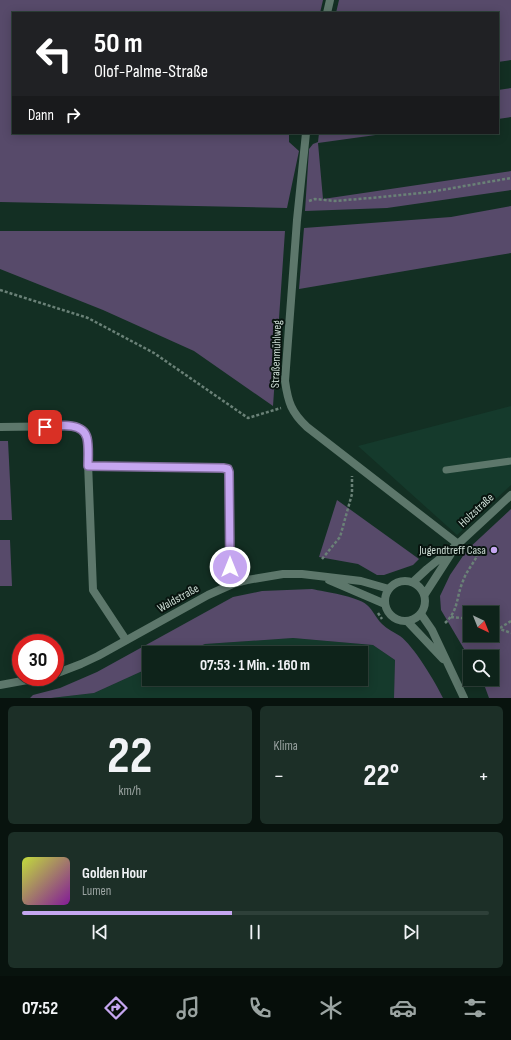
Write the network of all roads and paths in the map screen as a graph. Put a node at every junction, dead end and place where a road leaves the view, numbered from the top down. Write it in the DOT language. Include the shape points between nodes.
graph roads {
  1 [pos="330,0"];
  2 [pos="327,12"];
  3 [pos="306,134"];
  4 [pos="511,178"];
  5 [pos="299,202"];
  6 [pos="0,290"];
  7 [pos="290,406"];
  8 [pos="0,427"];
  9 [pos="511,461"];
  10 [pos="352,462"];
  11 [pos="88,466"];
  12 [pos="446,470"];
  13 [pos="511,495"];
  14 [pos="458,544"];
  15 [pos="467,548"];
  16 [pos="322,559"];
  17 [pos="321,577"];
  18 [pos="413,582"];
  19 [pos="235,583"];
  20 [pos="389,588"];
  21 [pos="425,594"];
  22 [pos="385,604"];
  23 [pos="421,614"];
  24 [pos="451,617"];
  25 [pos="463,618"];
  26 [pos="511,621"];
  27 [pos="408,622"];
  28 [pos="444,623"];
  29 [pos="500,629"];
  30 [pos="511,633"];
  31 [pos="126,640"];
  32 [pos="446,662"];
  33 [pos="64,671"];
  34 [pos="12,683"];
  35 [pos="0,685"];
  36 [pos="464,698"];
  1 -- 2 [label="street"];
  3 -- 5 [label="street, Straßenmühlweg"];
  4 -- 5 [label="path" via="430,192"];
  5 -- 7 [label="street, Straßenmühlweg" via="285,381"];
  6 -- 7 [label="path" via="88,318 154,353 248,418"];
  7 -- 10 [label="street, Straßenmühlweg" via="307,427"];
  8 -- 11 [label="street" via="74,426 83,430 87,437"];
  9 -- 12 [label="lane"];
  10 -- 14 [label="street, Straßenmühlweg"];
  10 -- 16 [label="path" via="352,494 345,522 340,537"];
  11 -- 19 [label="street" via="228,469 230,567"];
  11 -- 31 [label="street" via="93,590"];
  13 -- 14 [label="street, Holzstraße"];
  14 -- 18 [label="street, Holzstraße"];
  14 -- 21 [label="street, Holzstraße"];
  15 -- 24 [label="path" via="477,556 463,581"];
  17 -- 19 [label="street, Waldstraße" via="283,574"];
  17 -- 20 [label="street, Waldstraße" via="361,581"];
  17 -- 22 [label="street, Waldstraße"];
  18 -- 20 [label="street" via="400,582"];
  18 -- 21 [label="street"];
  19 -- 31 [label="street, Waldstraße"];
  20 -- 22 [label="street"];
  21 -- 23 [label="street" via="426,605"];
  22 -- 27 [label="street" via="391,616 399,621"];
  23 -- 27 [label="street"];
  23 -- 32 [label="street" via="432,630"];
  24 -- 25 [label="path"];
  24 -- 28 [label="path"];
  26 -- 29 [label="path"];
  27 -- 32 [label="street"];
  29 -- 30 [label="path"];
  31 -- 33 [label="street, Waldstraße"];
  32 -- 36 [label="street"];
  34 -- 35 [label="street"];
}
